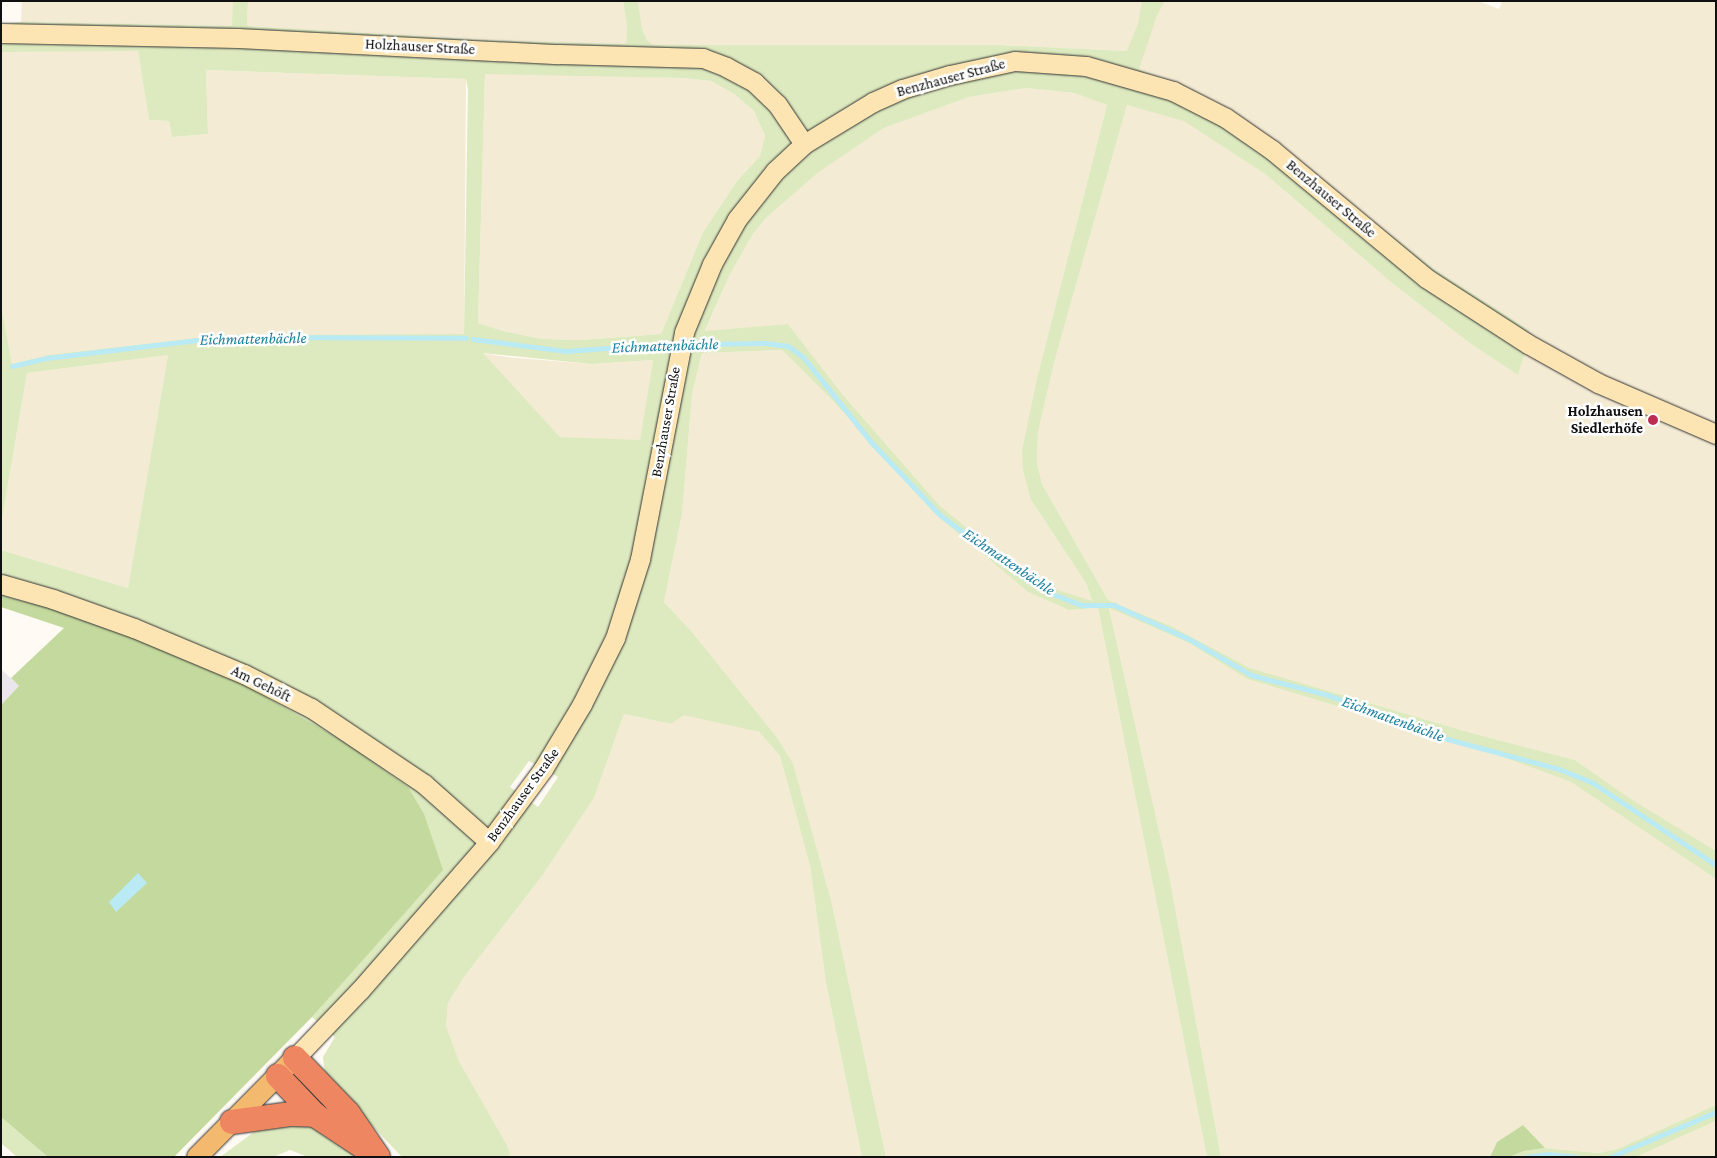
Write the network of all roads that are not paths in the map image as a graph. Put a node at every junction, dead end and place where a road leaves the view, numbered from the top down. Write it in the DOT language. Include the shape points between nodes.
graph roads {
  1 [pos="1,33"];
  2 [pos="804,144"];
  3 [pos="1716,434"];
  4 [pos="1,584"];
  5 [pos="489,842"];
  6 [pos="295,1058"];
  7 [pos="278,1076"];
  8 [pos="315,1115"];
  9 [pos="232,1122"];
  10 [pos="378,1156"];
  11 [pos="197,1157"];
  1 -- 2 [label="main road, Holzhauser Straße" via="238,38 549,54 703,58 754,82 777,104"];
  2 -- 3 [label="main road, Benzhauser Straße" via="873,102 902,89 1015,61 1086,66 1173,92 1226,118 1257,139 1426,278 1520,339 1598,383"];
  2 -- 5 [label="main road, Benzhauser Straße" via="775,171 737,219 712,264 684,332 640,559 615,638 582,704 543,770"];
  4 -- 5 [label="main road, Am Gehöft" via="134,628 244,674 311,708 424,784"];
  5 -- 6 [label="main road, Benzhauser Straße" via="360,990"];
  6 -- 7 [label="main road"];
  6 -- 10 [label="highway" via="348,1113"];
  7 -- 8 [label="highway"];
  7 -- 9 [label="main road"];
  8 -- 9 [label="highway" via="290,1114"];
  8 -- 10 [label="highway"];
  9 -- 11 [label="main road"];
}
